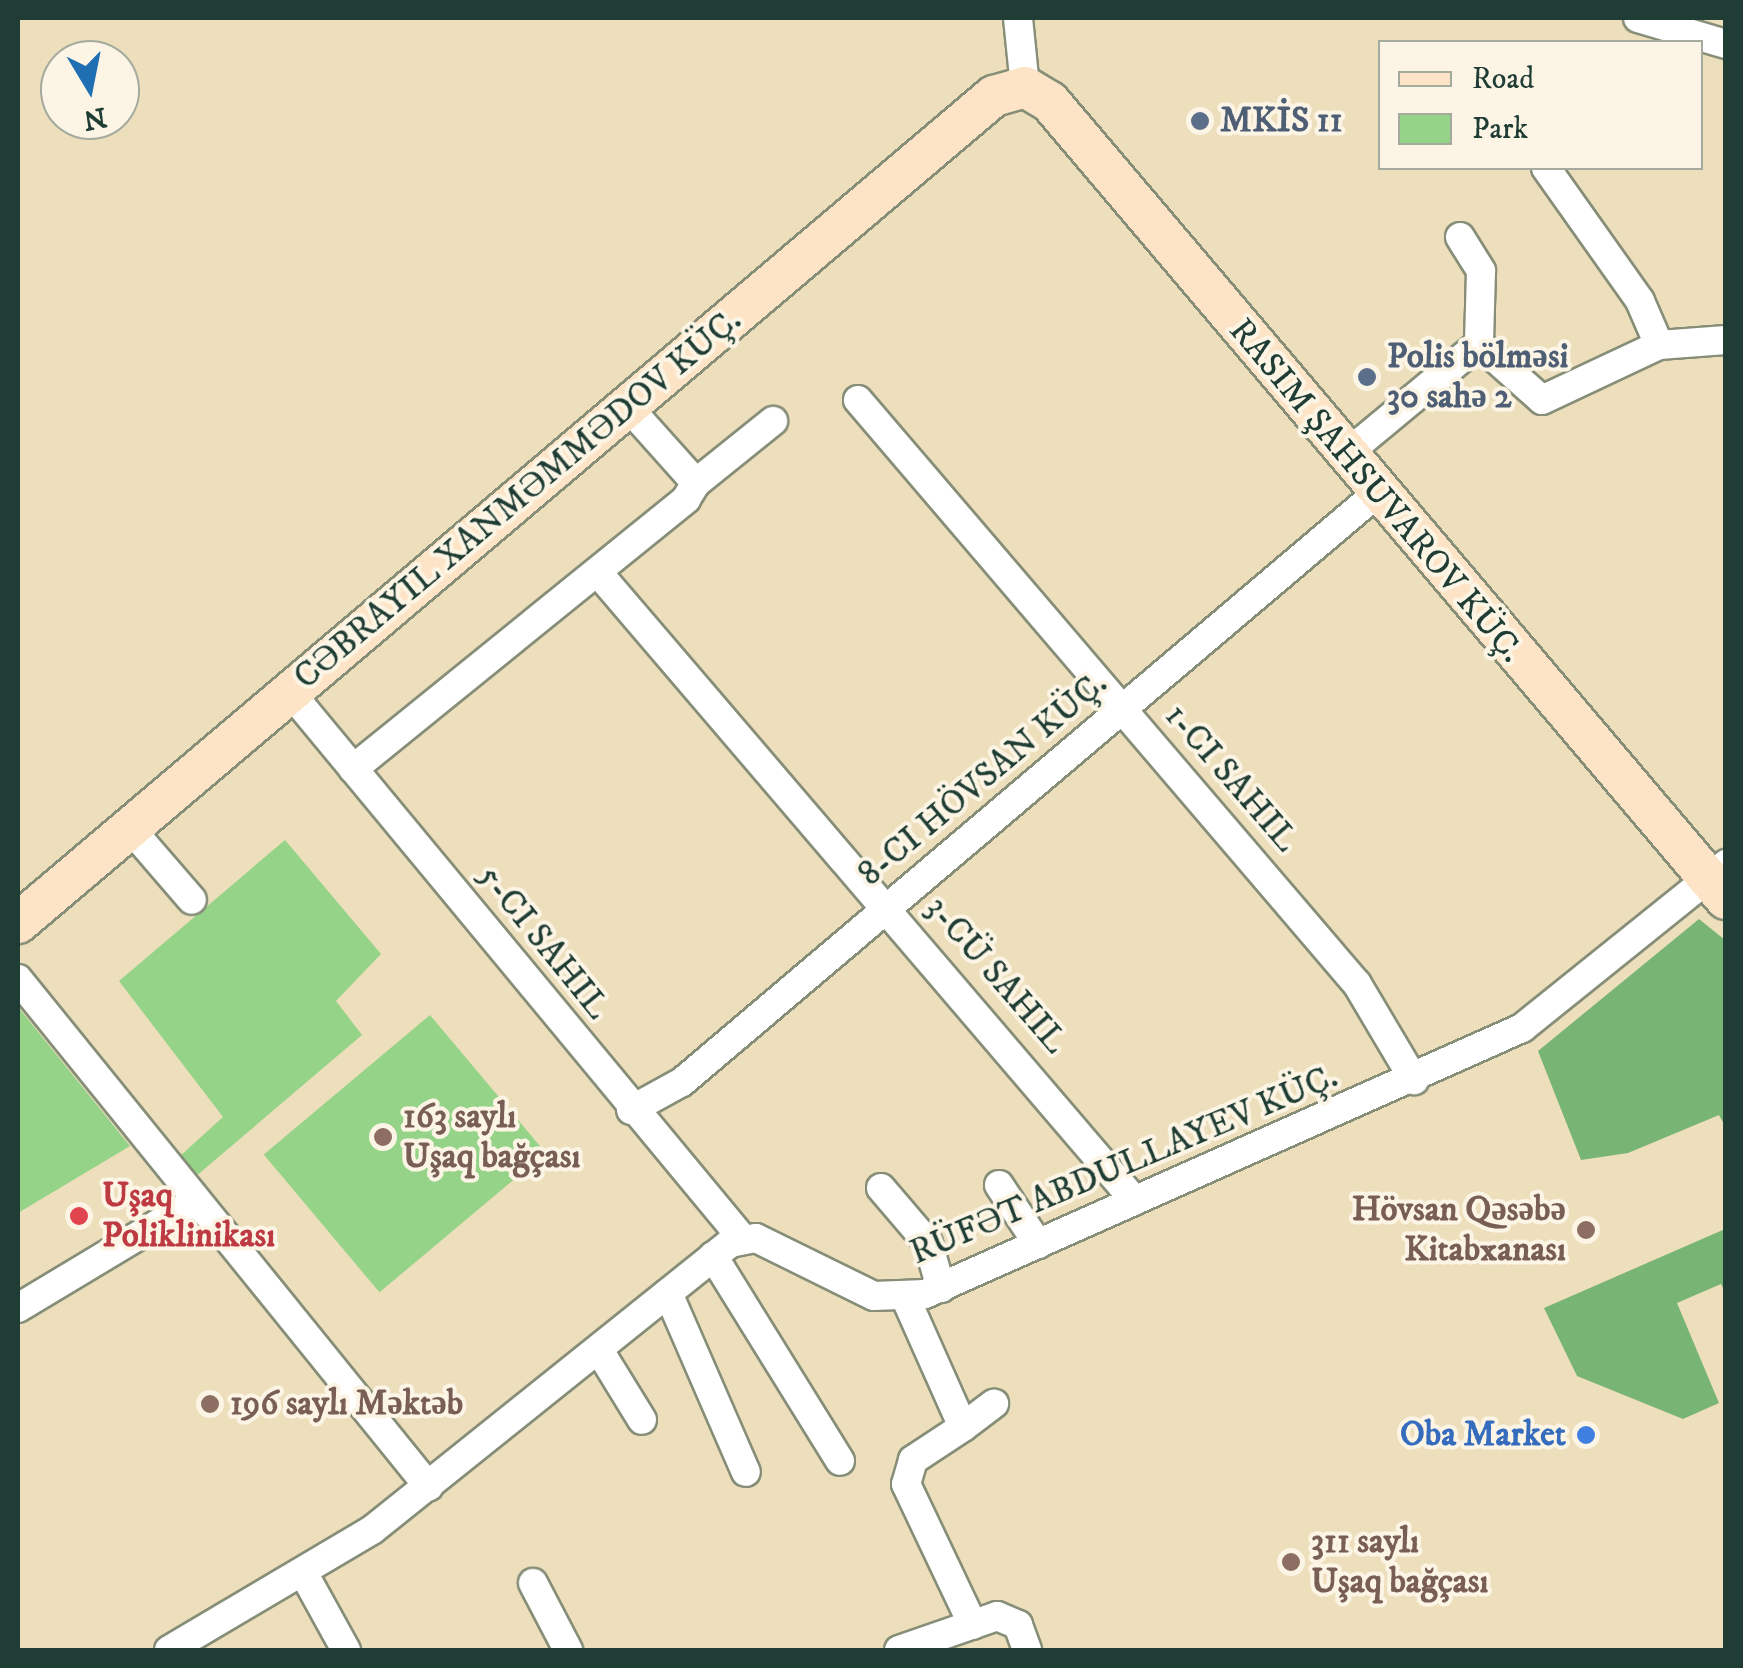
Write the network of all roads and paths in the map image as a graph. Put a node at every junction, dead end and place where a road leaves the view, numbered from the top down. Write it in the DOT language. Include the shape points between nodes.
graph roads {
  1 [pos="1018,18"];
  2 [pos="1638,18"];
  3 [pos="1726,44"];
  4 [pos="1025,86"];
  5 [pos="1547,170"];
  6 [pos="1460,237"];
  7 [pos="1726,340"];
  8 [pos="1480,344"];
  9 [pos="1659,345"];
  10 [pos="858,400"];
  11 [pos="628,407"];
  12 [pos="773,422"];
  13 [pos="1344,456"];
  14 [pos="696,482"];
  15 [pos="1376,494"];
  16 [pos="600,574"];
  17 [pos="289,691"];
  18 [pos="1123,710"];
  19 [pos="353,770"];
  20 [pos="130,828"];
  21 [pos="1720,880"];
  22 [pos="192,900"];
  23 [pos="888,908"];
  24 [pos="18,923"];
  25 [pos="18,979"];
  26 [pos="1414,1080"];
  27 [pos="631,1110"];
  28 [pos="999,1185"];
  29 [pos="881,1188"];
  30 [pos="196,1201"];
  31 [pos="1134,1201"];
  32 [pos="742,1238"];
  33 [pos="1038,1244"];
  34 [pos="713,1256"];
  35 [pos="941,1288"];
  36 [pos="668,1294"];
  37 [pos="906,1298"];
  38 [pos="18,1308"];
  39 [pos="599,1350"];
  40 [pos="994,1404"];
  41 [pos="642,1420"];
  42 [pos="963,1427"];
  43 [pos="840,1461"];
  44 [pos="746,1472"];
  45 [pos="429,1486"];
  46 [pos="304,1574"];
  47 [pos="533,1583"];
  48 [pos="973,1625"];
  49 [pos="169,1650"];
  50 [pos="346,1650"];
  51 [pos="568,1650"];
  52 [pos="899,1650"];
  53 [pos="1027,1650"];
  1 -- 4 [label="street"];
  2 -- 3 [label="street"];
  4 -- 11 [label="street" via="994,96"];
  4 -- 13 [label="street, RASIM ŞAHSUVAROV KÜÇ." via="1050,102"];
  5 -- 9 [label="street" via="1640,301"];
  6 -- 8 [label="street" via="1480,271"];
  7 -- 9 [label="street"];
  8 -- 9 [label="street" via="1542,400"];
  8 -- 13 [label="street"];
  10 -- 18 [label="street, 1-CI SAHIL"];
  11 -- 14 [label="street"];
  11 -- 17 [label="street"];
  12 -- 14 [label="street"];
  13 -- 15 [label="street, RASIM ŞAHSUVAROV KÜÇ."];
  14 -- 16 [label="street"];
  15 -- 18 [label="street, 8-CI HÖVSAN KÜÇ."];
  15 -- 21 [label="street, RASIM ŞAHSUVAROV KÜÇ."];
  16 -- 19 [label="street"];
  16 -- 23 [label="street, 3-CÜ SAHIL"];
  17 -- 19 [label="street, 5-CI SAHIL"];
  17 -- 20 [label="street"];
  18 -- 23 [label="street, 8-CI HÖVSAN KÜÇ."];
  18 -- 26 [label="street, 1-CI SAHIL" via="1357,984"];
  19 -- 27 [label="street, 5-CI SAHIL"];
  20 -- 22 [label="street"];
  20 -- 24 [label="street"];
  21 -- 26 [label="street, RÜFƏT ABDULLAYEV KÜÇ." via="1549,1011"];
  23 -- 27 [label="street, 8-CI HÖVSAN KÜÇ." via="682,1082"];
  23 -- 31 [label="street, 3-CÜ SAHIL"];
  25 -- 30 [label="street"];
  26 -- 31 [label="street, RÜFƏT ABDULLAYEV KÜÇ."];
  27 -- 32 [label="street, 5-CI SAHIL"];
  28 -- 33 [label="street"];
  29 -- 35 [label="street" via="928,1243"];
  30 -- 38 [label="street"];
  30 -- 45 [label="street"];
  31 -- 33 [label="street, RÜFƏT ABDULLAYEV KÜÇ."];
  32 -- 34 [label="street"];
  32 -- 37 [label="street, RÜFƏT ABDULLAYEV KÜÇ." via="874,1296"];
  33 -- 35 [label="street, RÜFƏT ABDULLAYEV KÜÇ."];
  34 -- 36 [label="street"];
  34 -- 43 [label="street"];
  35 -- 37 [label="street, RÜFƏT ABDULLAYEV KÜÇ."];
  36 -- 39 [label="street"];
  36 -- 44 [label="street"];
  37 -- 42 [label="street"];
  39 -- 41 [label="street"];
  39 -- 45 [label="street"];
  40 -- 42 [label="street"];
  42 -- 48 [label="street" via="905,1469"];
  45 -- 46 [label="street"];
  46 -- 49 [label="street"];
  46 -- 50 [label="street"];
  47 -- 51 [label="street"];
  48 -- 52 [label="street"];
  48 -- 53 [label="street" via="1008,1616"];
}
